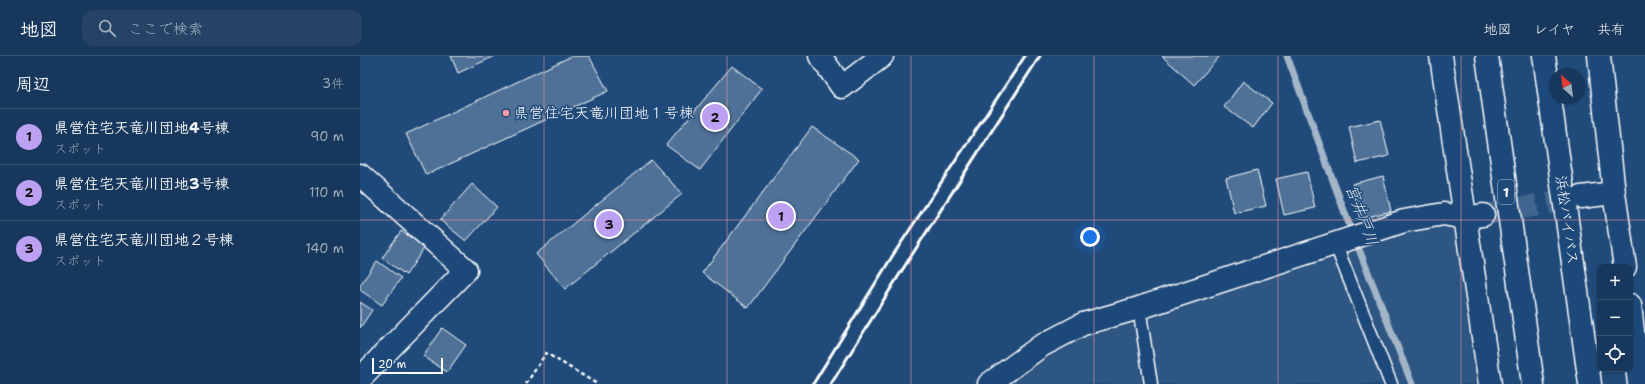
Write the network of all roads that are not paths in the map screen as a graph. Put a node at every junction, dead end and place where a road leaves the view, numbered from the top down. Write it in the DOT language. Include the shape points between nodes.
graph roads {
  1 [pos="820,56"];
  2 [pos="882,56"];
  3 [pos="1441,56"];
  4 [pos="1487,56"];
  5 [pos="1544,56"];
  6 [pos="1599,56"];
  7 [pos="360,175"];
  8 [pos="1614,193"];
  9 [pos="1581,197"];
  10 [pos="1474,216"];
  11 [pos="1338,243"];
  12 [pos="1625,264"];
  13 [pos="1139,308"];
  14 [pos="1633,331"];
  15 [pos="360,379"];
  16 [pos="989,384"];
  17 [pos="1151,384"];
  18 [pos="1391,384"];
  19 [pos="1490,384"];
  20 [pos="1533,384"];
  21 [pos="1590,384"];
  22 [pos="1639,384"];
  1 -- 2 [label="main road" via="842,87"];
  3 -- 10 [label="main road"];
  4 -- 20 [label="main road, 1"];
  5 -- 21 [label="main road, 浜松バイパス"];
  6 -- 8 [label="main road"];
  7 -- 15 [label="main road" via="466,270"];
  8 -- 9 [label="main road"];
  8 -- 12 [label="main road"];
  10 -- 11 [label="main road" via="1444,214 1404,221"];
  10 -- 19 [label="main road"];
  11 -- 13 [label="main road"];
  11 -- 18 [label="lane"];
  13 -- 16 [label="main road" via="1083,324 1041,346"];
  13 -- 17 [label="lane"];
  14 -- 22 [label="main road"];
}
